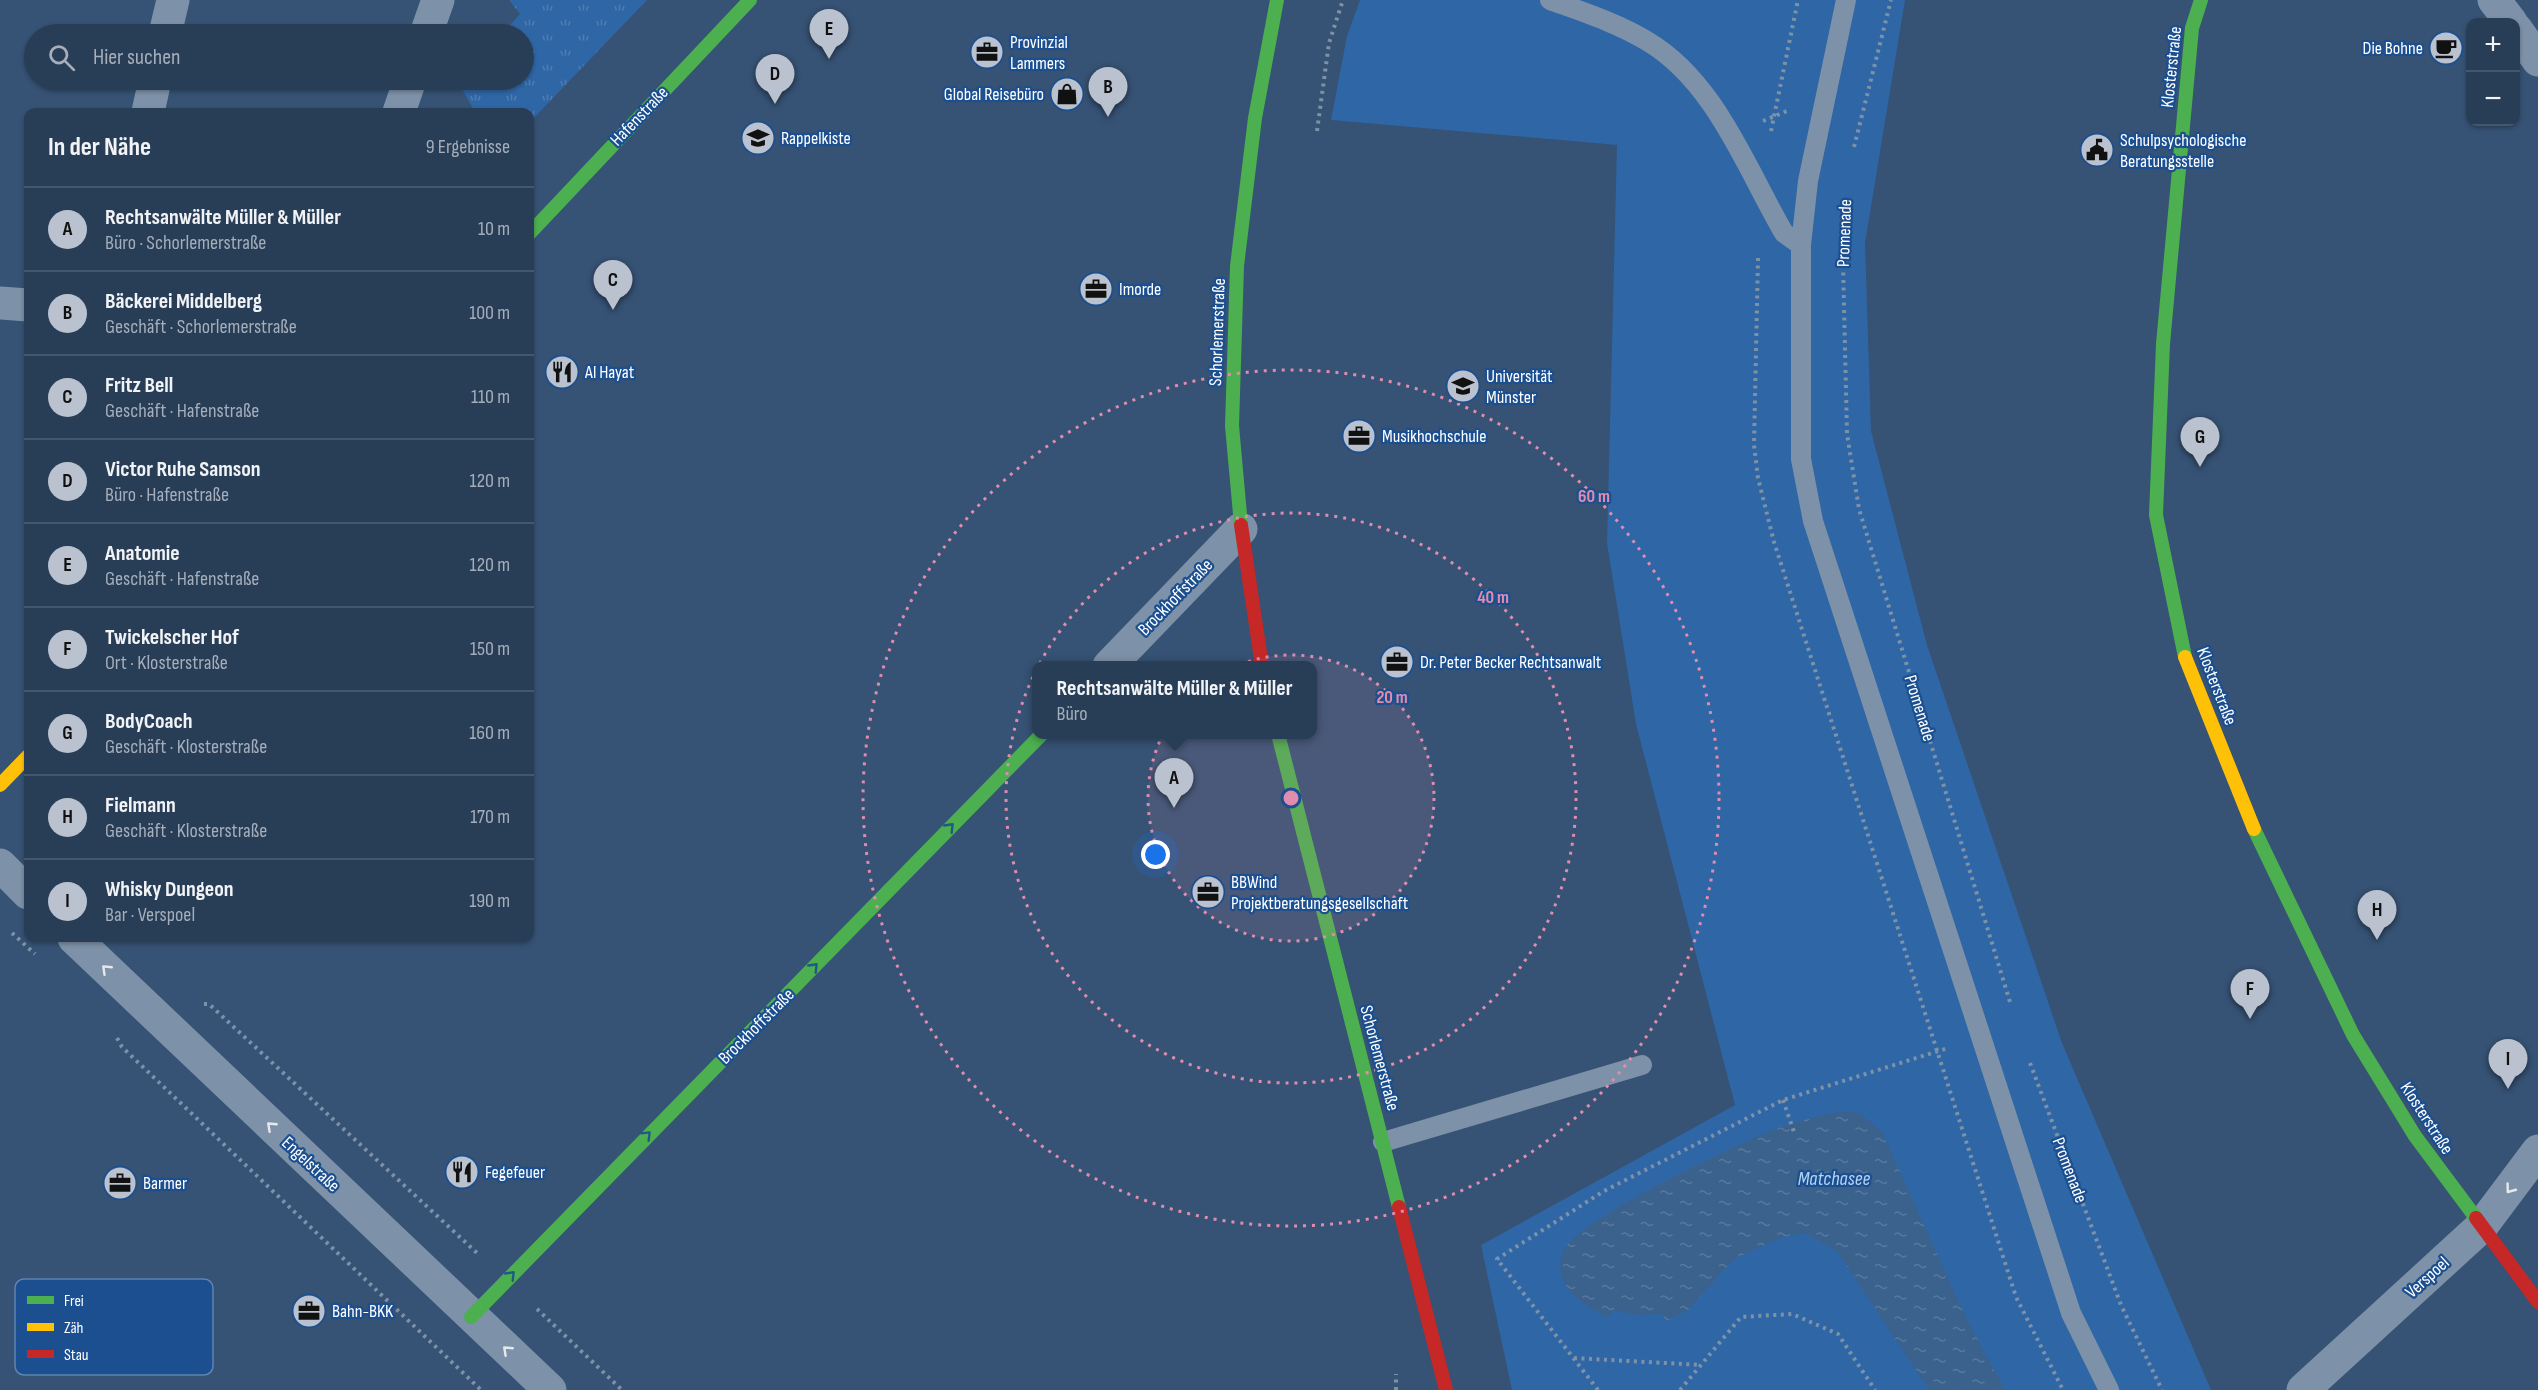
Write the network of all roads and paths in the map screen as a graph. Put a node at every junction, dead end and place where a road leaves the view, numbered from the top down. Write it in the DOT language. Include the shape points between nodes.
graph roads {
  1 [pos="173,0"];
  2 [pos="438,0"];
  3 [pos="750,0"];
  4 [pos="1277,0"];
  5 [pos="1343,0"];
  6 [pos="1550,0"];
  7 [pos="1846,0"];
  8 [pos="1891,0"];
  9 [pos="2201,0"];
  10 [pos="2494,0"];
  11 [pos="2508,18"];
  12 [pos="167,24"];
  13 [pos="430,24"];
  14 [pos="2520,35"];
  15 [pos="2538,60"];
  16 [pos="153,90"];
  17 [pos="407,90"];
  18 [pos="1826,93"];
  19 [pos="149,108"];
  20 [pos="400,108"];
  21 [pos="1721,120"];
  22 [pos="1317,131"];
  23 [pos="1852,153"];
  24 [pos="1842,214"];
  25 [pos="534,229"];
  26 [pos="1801,245"];
  27 [pos="0,303"];
  28 [pos="24,305"];
  29 [pos="1241,529"];
  30 [pos="1114,661"];
  31 [pos="1261,661"];
  32 [pos="1038,739"];
  33 [pos="1279,739"];
  34 [pos="24,760"];
  35 [pos="0,785"];
  36 [pos="0,865"];
  37 [pos="24,889"];
  38 [pos="78,942"];
  39 [pos="2010,1003"];
  40 [pos="209,1004"];
  41 [pos="1939,1051"];
  42 [pos="2028,1059"];
  43 [pos="1642,1065"];
  44 [pos="1783,1100"];
  45 [pos="1794,1132"];
  46 [pos="1383,1142"];
  47 [pos="2538,1151"];
  48 [pos="2481,1227"];
  49 [pos="506,1280"];
  50 [pos="2538,1302"];
  51 [pos="471,1317"];
  52 [pos="1573,1358"];
  53 [pos="1701,1365"];
  54 [pos="1448,1387"];
  55 [pos="550,1390"];
  56 [pos="622,1390"];
  57 [pos="1598,1390"];
  58 [pos="1680,1390"];
  59 [pos="1875,1390"];
  60 [pos="2109,1390"];
  61 [pos="2162,1390"];
  62 [pos="2303,1390"];
  1 -- 12 [label="street"];
  2 -- 13 [label="street"];
  3 -- 25 [label="street, Hafenstraße"];
  4 -- 29 [label="street, Schorlemerstraße" via="1255,118 1237,266 1233,426"];
  5 -- 22 [label="path" via="1329,43"];
  6 -- 21 [label="lane" via="1648,42 1678,64"];
  7 -- 18 [label="lane"];
  8 -- 23 [label="path"];
  9 -- 48 [label="street, Klosterstraße" via="2192,28 2163,344 2156,515 2185,657 2260,843 2353,1035 2415,1136"];
  10 -- 11 [label="street"];
  14 -- 15 [label="street"];
  16 -- 19 [label="street"];
  17 -- 20 [label="street"];
  18 -- 21 [label="path" via="1751,124"];
  18 -- 26 [label="lane" via="1808,181"];
  21 -- 26 [label="lane" via="1784,233"];
  24 -- 39 [label="path, Promenade" via="1847,434 1859,509"];
  26 -- 60 [label="lane" via="1801,459 1814,521 2071,1313"];
  27 -- 28 [label="street"];
  29 -- 30 [label="street, Brockhoffstraße"];
  29 -- 31 [label="street, Schorlemerstraße"];
  49 -- 32 [label="street, Brockhoffstraße, one-way"];
  33 -- 46 [label="street, Schorlemerstraße"];
  34 -- 35 [label="street"];
  36 -- 37 [label="street"];
  51 -- 38 [label="street, Engelstraße, one-way"];
  40 -- 49 [label="path"];
  41 -- 44 [label="path"];
  42 -- 61 [label="path, Promenade" via="2121,1305"];
  43 -- 46 [label="lane"];
  44 -- 45 [label="path"];
  44 -- 52 [label="path" via="1604,1191 1497,1259"];
  46 -- 54 [label="street, Schorlemerstraße"];
  47 -- 48 [label="street, Verspoel, one-way"];
  48 -- 50 [label="street, Klosterstraße"];
  48 -- 62 [label="street, Verspoel"];
  49 -- 51 [label="street, Brockhoffstraße"];
  49 -- 56 [label="path"];
  55 -- 51 [label="street, Engelstraße, one-way"];
  52 -- 53 [label="path"];
  52 -- 57 [label="path"];
  53 -- 58 [label="path"];
  53 -- 59 [label="path" via="1742,1317 1792,1314 1838,1334"];
}
